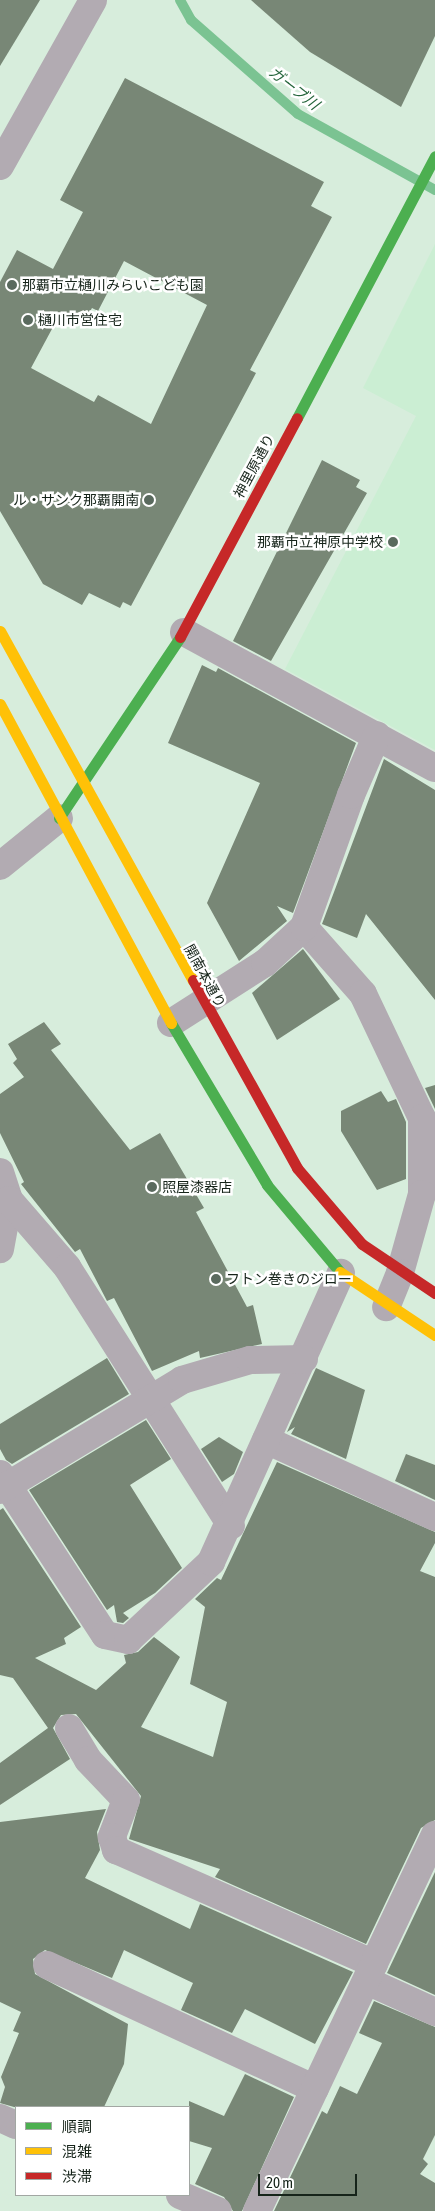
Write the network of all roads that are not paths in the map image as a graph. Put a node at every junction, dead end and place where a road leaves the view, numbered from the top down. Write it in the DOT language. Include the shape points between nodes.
graph roads {
  1 [pos="93,0"];
  2 [pos="435,156"];
  3 [pos="0,166"];
  4 [pos="0,631"];
  5 [pos="184,632"];
  6 [pos="0,704"];
  7 [pos="377,736"];
  8 [pos="435,768"];
  9 [pos="86,782"];
  10 [pos="59,818"];
  11 [pos="0,866"];
  12 [pos="304,928"];
  13 [pos="203,1003"];
  14 [pos="171,1023"];
  15 [pos="0,1172"];
  16 [pos="9,1200"];
  17 [pos="0,1249"];
  18 [pos="340,1274"];
  19 [pos="400,1274"];
  20 [pos="435,1293"];
  21 [pos="386,1307"];
  22 [pos="435,1335"];
  23 [pos="304,1359"];
  24 [pos="150,1396"];
  25 [pos="266,1440"];
  26 [pos="3,1483"];
  27 [pos="435,1517"];
  28 [pos="231,1525"];
  29 [pos="69,1728"];
  30 [pos="435,1835"];
  31 [pos="47,1965"];
  32 [pos="371,1972"];
  33 [pos="435,2012"];
  34 [pos="316,2089"];
  35 [pos="0,2118"];
  36 [pos="15,2125"];
  37 [pos="182,2196"];
  38 [pos="218,2211"];
  39 [pos="257,2211"];
  1 -- 3 [label="street"];
  2 -- 5 [label="main road, 神里原通り"];
  4 -- 9 [label="main road, 開南本通り"];
  5 -- 7 [label="street"];
  5 -- 9 [label="main road, 神里原通り"];
  6 -- 10 [label="main road"];
  7 -- 8 [label="street"];
  7 -- 12 [label="street"];
  9 -- 10 [label="main road, 神里原通り"];
  9 -- 13 [label="main road, 開南本通り"];
  10 -- 11 [label="street"];
  10 -- 14 [label="main road"];
  12 -- 13 [label="street" via="265,963"];
  12 -- 19 [label="street" via="363,994 422,1118 422,1194"];
  13 -- 14 [label="street"];
  13 -- 19 [label="main road, 開南本通り" via="297,1168 362,1244"];
  14 -- 18 [label="main road" via="267,1185"];
  15 -- 16 [label="street"];
  16 -- 17 [label="street"];
  16 -- 24 [label="street" via="67,1268"];
  18 -- 21 [label="main road"];
  18 -- 23 [label="street"];
  19 -- 20 [label="main road, 開南本通り"];
  19 -- 21 [label="street"];
  21 -- 22 [label="main road"];
  23 -- 24 [label="street" via="215,1366"];
  23 -- 25 [label="street"];
  24 -- 26 [label="street"];
  24 -- 28 [label="street"];
  25 -- 27 [label="street"];
  25 -- 28 [label="street"];
  26 -- 28 [label="street" via="105,1635 128,1640 211,1562"];
  29 -- 32 [label="street" via="88,1760 126,1800 112,1837 116,1850"];
  30 -- 32 [label="street"];
  31 -- 34 [label="street"];
  32 -- 33 [label="street"];
  32 -- 34 [label="street"];
  34 -- 39 [label="street"];
  35 -- 36 [label="street"];
  37 -- 38 [label="street"];
}
